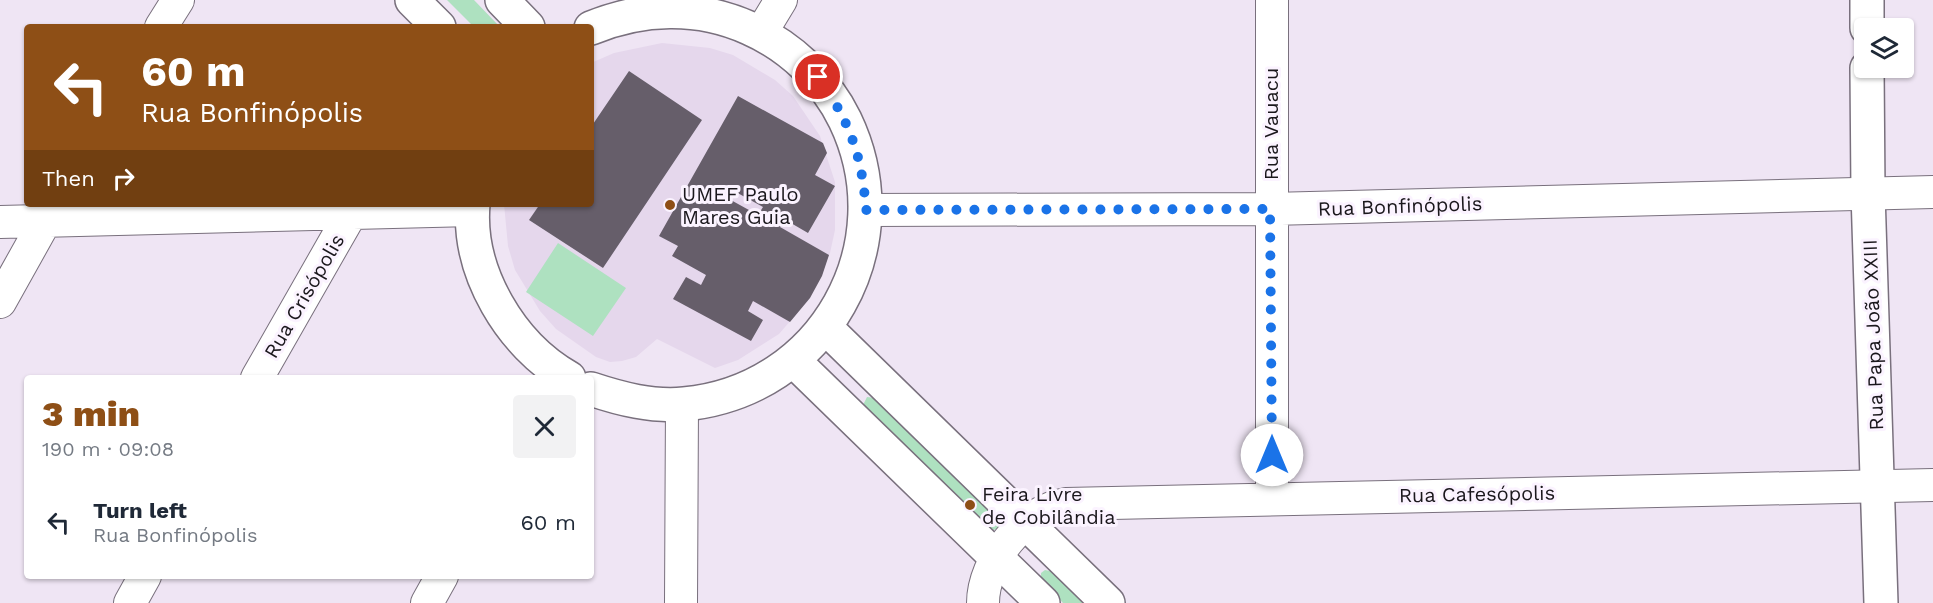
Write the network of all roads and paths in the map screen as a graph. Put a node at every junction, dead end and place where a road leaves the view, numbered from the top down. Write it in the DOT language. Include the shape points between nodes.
graph roads {
  1 [pos="178,0"];
  2 [pos="412,0"];
  3 [pos="502,0"];
  4 [pos="781,0"];
  5 [pos="1272,0"];
  6 [pos="1867,0"];
  7 [pos="1867,18"];
  8 [pos="163,24"];
  9 [pos="436,24"];
  10 [pos="525,24"];
  11 [pos="594,27"];
  12 [pos="761,33"];
  13 [pos="1867,78"];
  14 [pos="1933,192"];
  15 [pos="1868,193"];
  16 [pos="472,207"];
  17 [pos="1270,209"];
  18 [pos="866,210"];
  19 [pos="50,212"];
  20 [pos="350,215"];
  21 [pos="0,222"];
  22 [pos="0,302"];
  23 [pos="825,327"];
  24 [pos="793,360"];
  25 [pos="259,375"];
  26 [pos="559,375"];
  27 [pos="594,390"];
  28 [pos="682,404"];
  29 [pos="1878,485"];
  30 [pos="1933,485"];
  31 [pos="1272,499"];
  32 [pos="1026,523"];
  33 [pos="996,557"];
  34 [pos="143,579"];
  35 [pos="440,579"];
  36 [pos="130,603"];
  37 [pos="427,603"];
  38 [pos="681,603"];
  39 [pos="983,603"];
  40 [pos="1043,603"];
  41 [pos="1108,603"];
  42 [pos="1881,603"];
  1 -- 8 [label="street"];
  2 -- 9 [label="street"];
  3 -- 10 [label="street"];
  4 -- 12 [label="street"];
  5 -- 17 [label="street, Rua Vauacu"];
  6 -- 7 [label="street"];
  11 -- 12 [label="street" via="640,13 671,11 733,20"];
  12 -- 18 [label="street" via="818,77 838,107 859,157"];
  13 -- 15 [label="street, Rua Papa João XXIII"];
  14 -- 15 [label="street, Rua Bonfinópolis"];
  15 -- 17 [label="street, Rua Bonfinópolis"];
  15 -- 29 [label="street, Rua Papa João XXIII"];
  16 -- 20 [label="street"];
  16 -- 26 [label="street" via="476,246 489,289 518,335"];
  17 -- 18 [label="street, Rua Bonfinópolis"];
  17 -- 31 [label="street, Rua Vauacu"];
  18 -- 23 [label="street" via="855,272 843,301"];
  19 -- 20 [label="street"];
  19 -- 21 [label="street"];
  19 -- 22 [label="street"];
  20 -- 25 [label="street, Rua Crisópolis"];
  23 -- 24 [label="street"];
  23 -- 32 [label="street"];
  24 -- 28 [label="street" via="741,391"];
  24 -- 33 [label="street"];
  27 -- 28 [label="street" via="649,404"];
  28 -- 38 [label="street"];
  29 -- 30 [label="street, Rua Cafesópolis"];
  29 -- 31 [label="street, Rua Cafesópolis"];
  29 -- 42 [label="street, Rua Papa João XXIII"];
  31 -- 32 [label="street, Rua Cafesópolis" via="1066,504 1042,511"];
  32 -- 33 [label="street, Rua Cafesópolis"];
  32 -- 41 [label="street"];
  33 -- 39 [label="street, Rua Cafesópolis" via="986,575"];
  33 -- 40 [label="street"];
  34 -- 36 [label="street"];
  35 -- 37 [label="street"];
}
